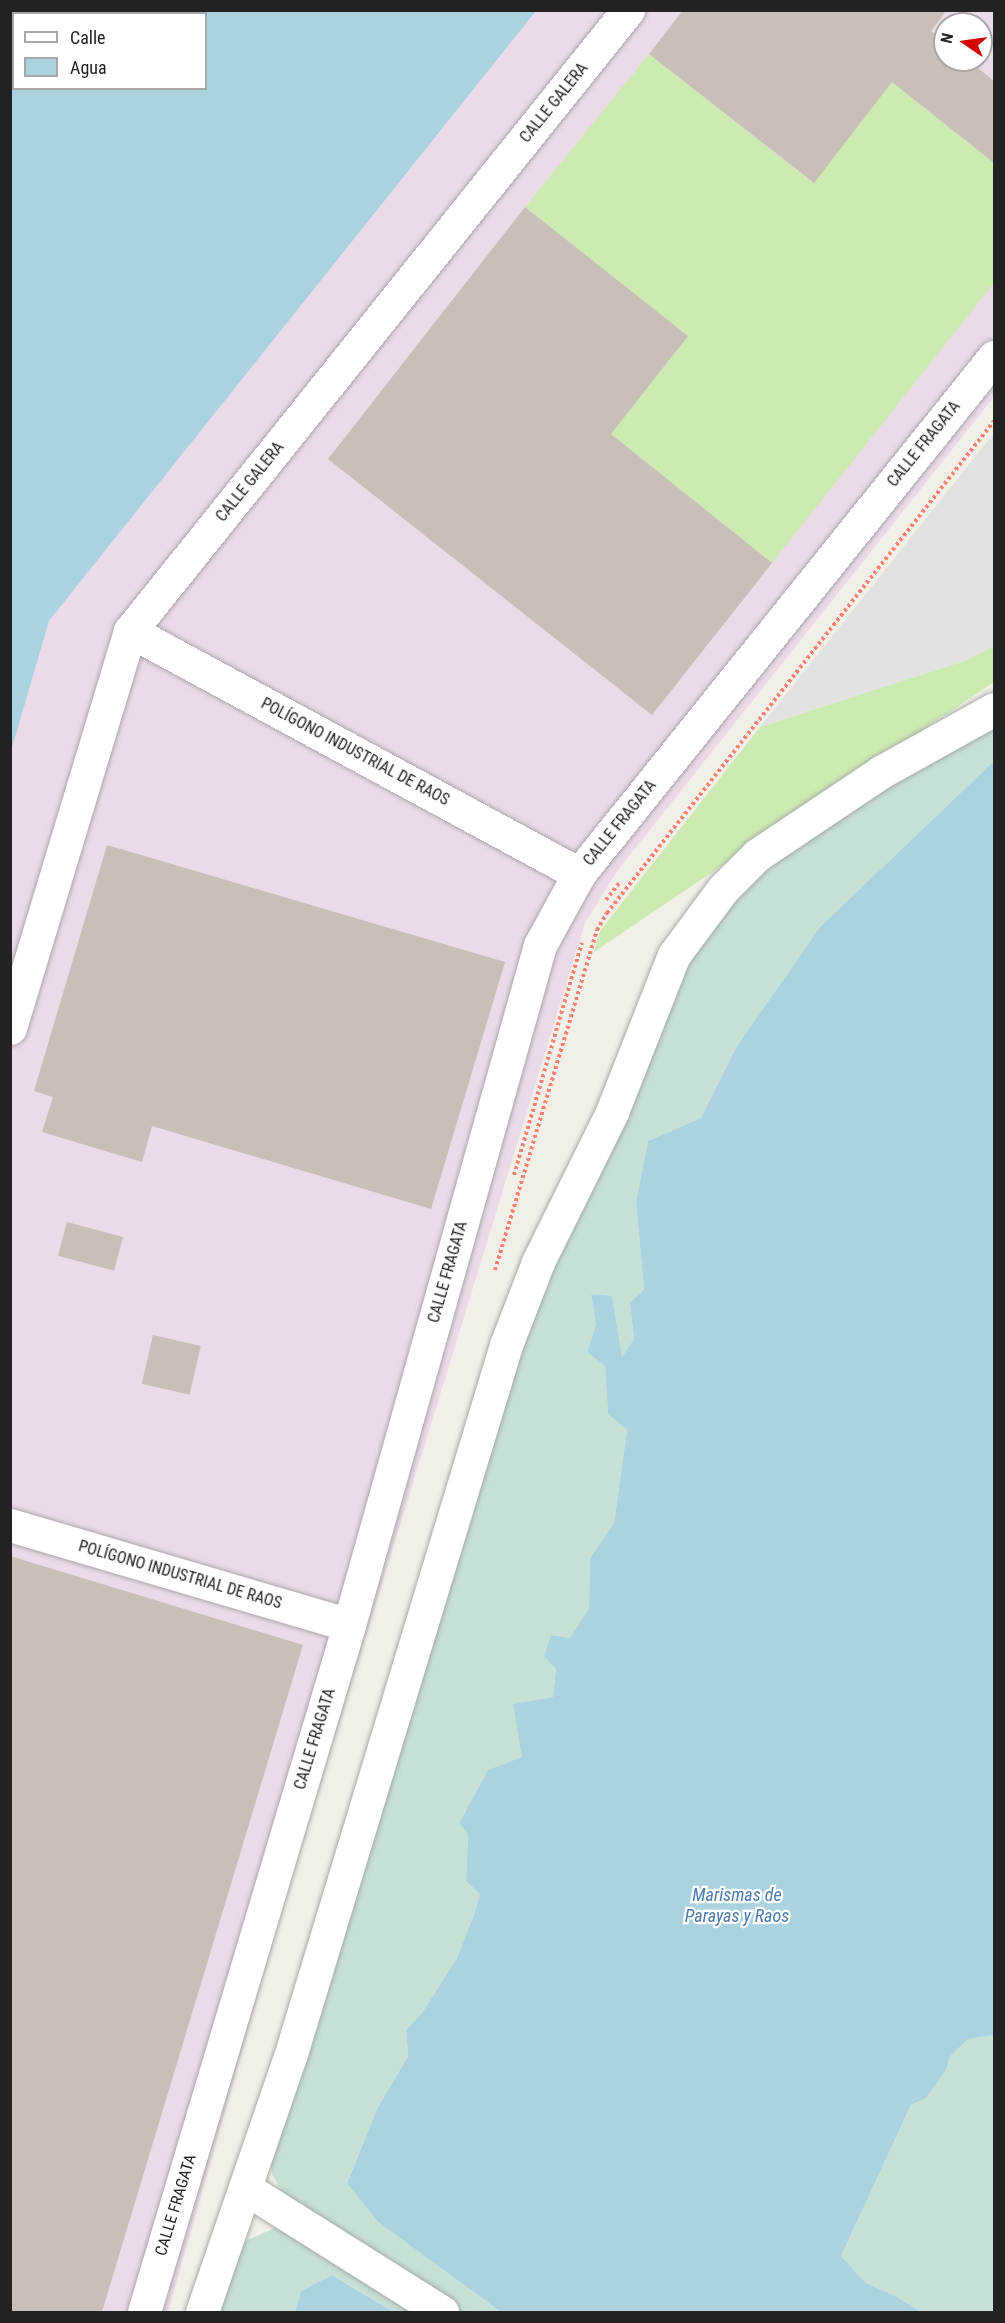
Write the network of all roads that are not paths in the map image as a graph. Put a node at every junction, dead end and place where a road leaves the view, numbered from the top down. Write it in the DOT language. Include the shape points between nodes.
graph roads {
  1 [pos="628,10"];
  2 [pos="994,357"];
  3 [pos="130,631"];
  4 [pos="994,709"];
  5 [pos="579,874"];
  6 [pos="10,1028"];
  7 [pos="10,1525"];
  8 [pos="349,1625"];
  9 [pos="245,2188"];
  10 [pos="144,2313"];
  11 [pos="202,2313"];
  12 [pos="442,2313"];
  1 -- 3 [label="street, CALLE GALERA"];
  2 -- 5 [label="street, CALLE FRAGATA"];
  3 -- 5 [label="street, POLÍGONO INDUSTRIAL DE RAOS"];
  3 -- 6 [label="street, CALLE GALERA"];
  4 -- 9 [label="street" via="881,772 757,855 723,889 674,956 612,1112 538,1262 506,1345 297,2034"];
  5 -- 8 [label="street, CALLE FRAGATA" via="540,945 530,976"];
  7 -- 8 [label="street, POLÍGONO INDUSTRIAL DE RAOS"];
  8 -- 10 [label="street, CALLE FRAGATA"];
  9 -- 11 [label="street"];
  9 -- 12 [label="street"];
}
